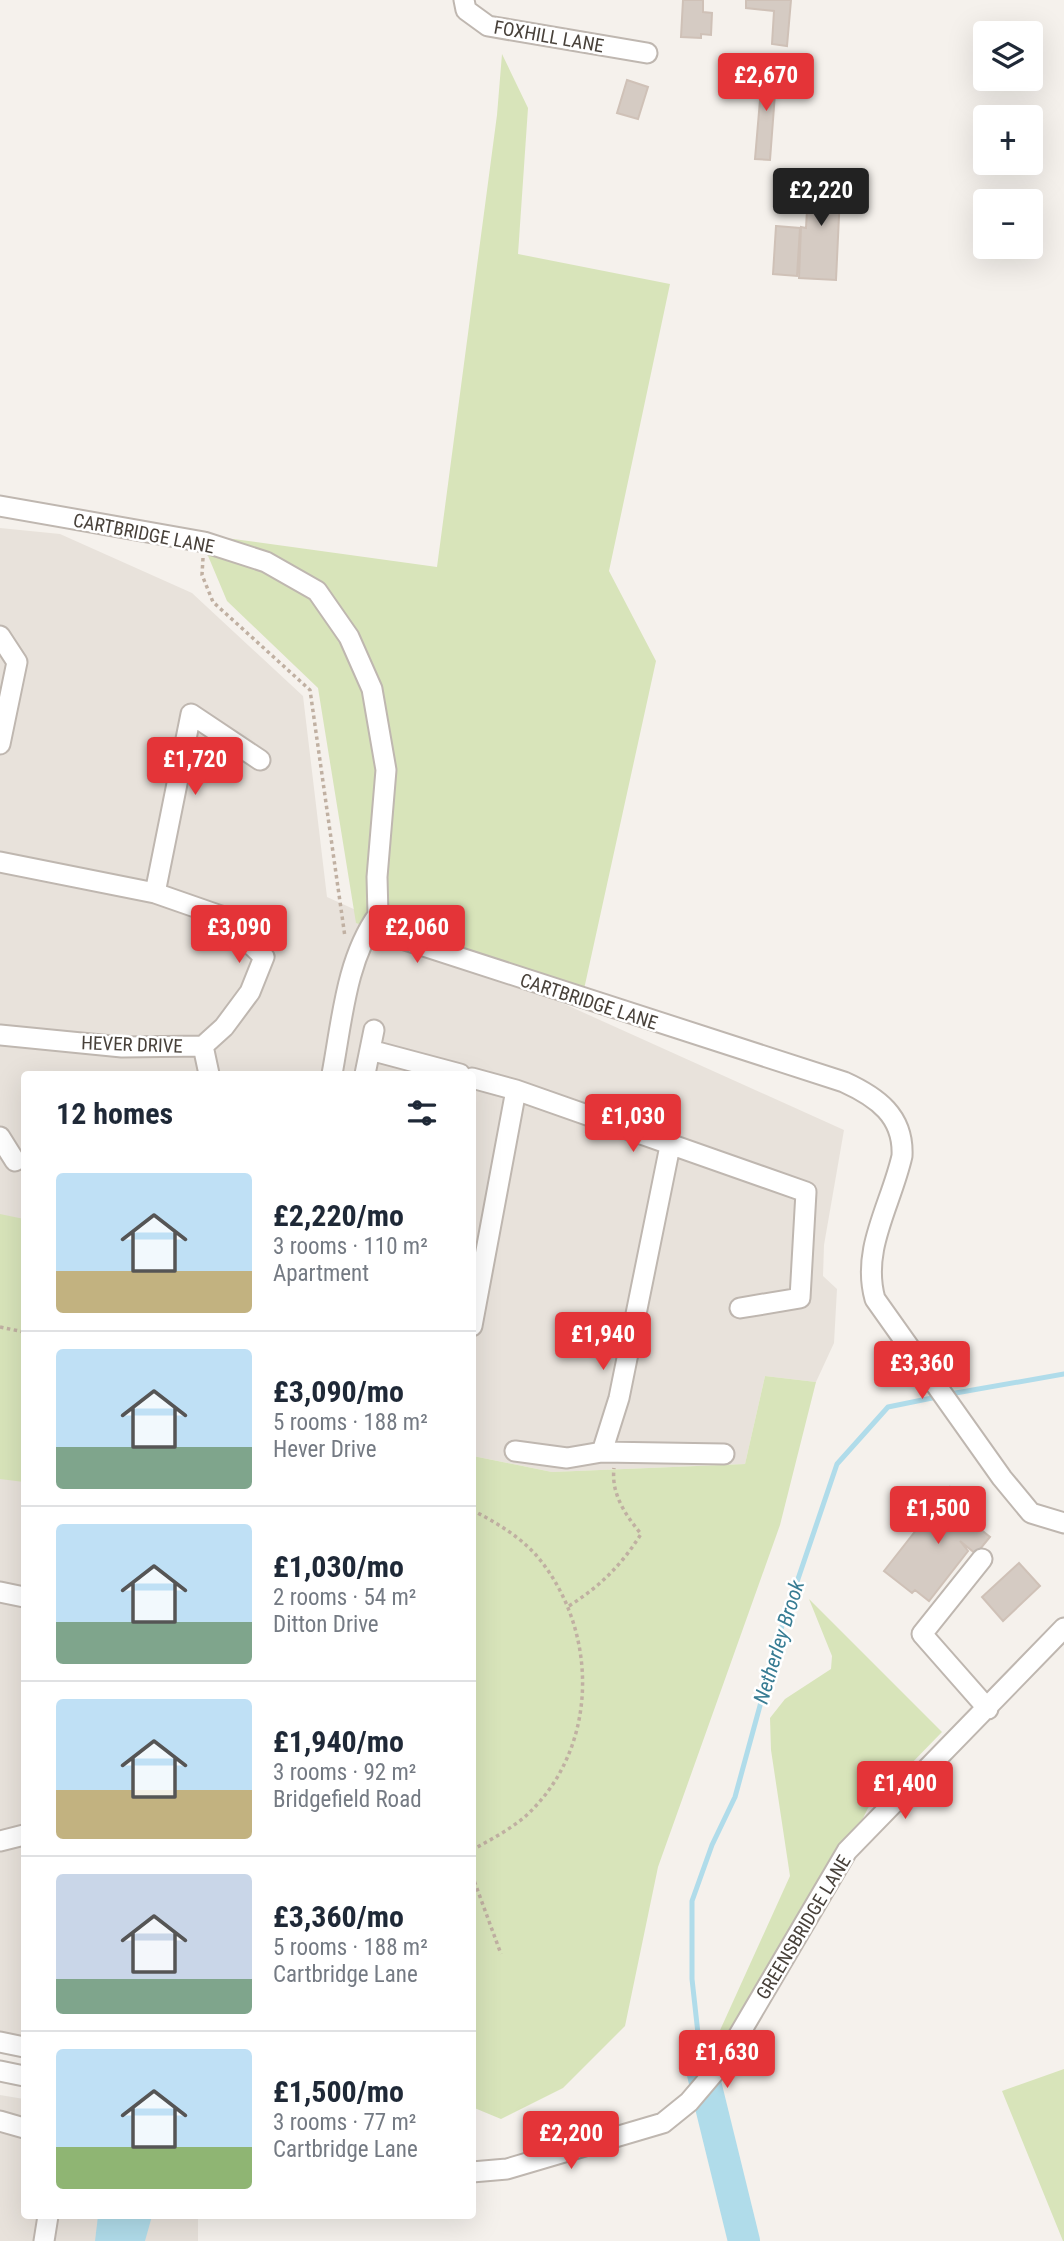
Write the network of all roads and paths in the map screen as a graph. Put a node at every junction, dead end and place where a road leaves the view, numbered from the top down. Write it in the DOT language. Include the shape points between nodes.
graph roads {
  1 [pos="464,0"];
  2 [pos="647,52"];
  3 [pos="0,506"];
  4 [pos="202,575"];
  5 [pos="0,636"];
  6 [pos="0,744"];
  7 [pos="260,760"];
  8 [pos="2,867"];
  9 [pos="155,893"];
  10 [pos="378,915"];
  11 [pos="356,963"];
  12 [pos="374,1030"];
  13 [pos="0,1035"];
  14 [pos="203,1046"];
  15 [pos="370,1050"];
  16 [pos="208,1071"];
  17 [pos="333,1071"];
  18 [pos="366,1071"];
  19 [pos="449,1071"];
  20 [pos="476,1079"];
  21 [pos="516,1090"];
  22 [pos="0,1138"];
  23 [pos="670,1146"];
  24 [pos="15,1161"];
  25 [pos="476,1305"];
  26 [pos="740,1308"];
  27 [pos="0,1327"];
  28 [pos="21,1331"];
  29 [pos="516,1451"];
  30 [pos="609,1452"];
  31 [pos="724,1454"];
  32 [pos="476,1512"];
  33 [pos="1064,1523"];
  34 [pos="982,1559"];
  35 [pos="0,1592"];
  36 [pos="21,1593"];
  37 [pos="569,1606"];
  38 [pos="1064,1628"];
  39 [pos="988,1709"];
  40 [pos="21,1836"];
  41 [pos="0,1841"];
  42 [pos="476,1847"];
  43 [pos="476,1886"];
  44 [pos="501,1954"];
  45 [pos="0,2042"];
  46 [pos="21,2046"];
  47 [pos="0,2071"];
  48 [pos="21,2075"];
  49 [pos="0,2121"];
  50 [pos="21,2127"];
  51 [pos="476,2172"];
  52 [pos="48,2219"];
  53 [pos="44,2241"];
  1 -- 2 [label="street, FOXHILL LANE" via="466,10 488,26"];
  3 -- 10 [label="street, CARTBRIDGE LANE" via="204,542 266,562 317,591 349,637 372,688 386,771"];
  4 -- 11 [label="path" via="213,602 310,690 347,948"];
  5 -- 6 [label="street" via="17,662"];
  7 -- 9 [label="street" via="191,714"];
  8 -- 9 [label="street, HEVER DRIVE"];
  9 -- 14 [label="street, HEVER DRIVE" via="221,916 264,957 250,992"];
  10 -- 11 [label="street" via="364,935"];
  10 -- 33 [label="street, CARTBRIDGE LANE" via="399,938 844,1082 877,1101 895,1119 903,1139 899,1170 875,1240 870,1281 875,1299 1031,1513"];
  11 -- 17 [label="street"];
  12 -- 15 [label="street"];
  13 -- 14 [label="street, HEVER DRIVE" via="122,1047"];
  14 -- 16 [label="street"];
  15 -- 18 [label="street"];
  15 -- 19 [label="street"];
  20 -- 21 [label="street"];
  21 -- 23 [label="street"];
  21 -- 25 [label="street"];
  22 -- 24 [label="street"];
  23 -- 26 [label="street" via="806,1192 800,1298"];
  23 -- 30 [label="street"];
  27 -- 28 [label="path"];
  29 -- 30 [label="street" via="567,1458"];
  30 -- 31 [label="street"];
  30 -- 37 [label="path" via="622,1510 641,1534 623,1563"];
  32 -- 37 [label="path" via="508,1529 541,1560"];
  34 -- 39 [label="street" via="922,1634"];
  35 -- 36 [label="street"];
  37 -- 42 [label="path" via="582,1653 582,1700 573,1745 554,1782 530,1812"];
  38 -- 39 [label="street, GREENSBRIDGE LANE"];
  39 -- 51 [label="street, GREENSBRIDGE LANE" via="847,1851 718,2069 677,2114 663,2123 507,2169"];
  40 -- 41 [label="street"];
  43 -- 44 [label="path"];
  45 -- 46 [label="street"];
  47 -- 48 [label="street"];
  49 -- 50 [label="street"];
  52 -- 53 [label="street"];
}
